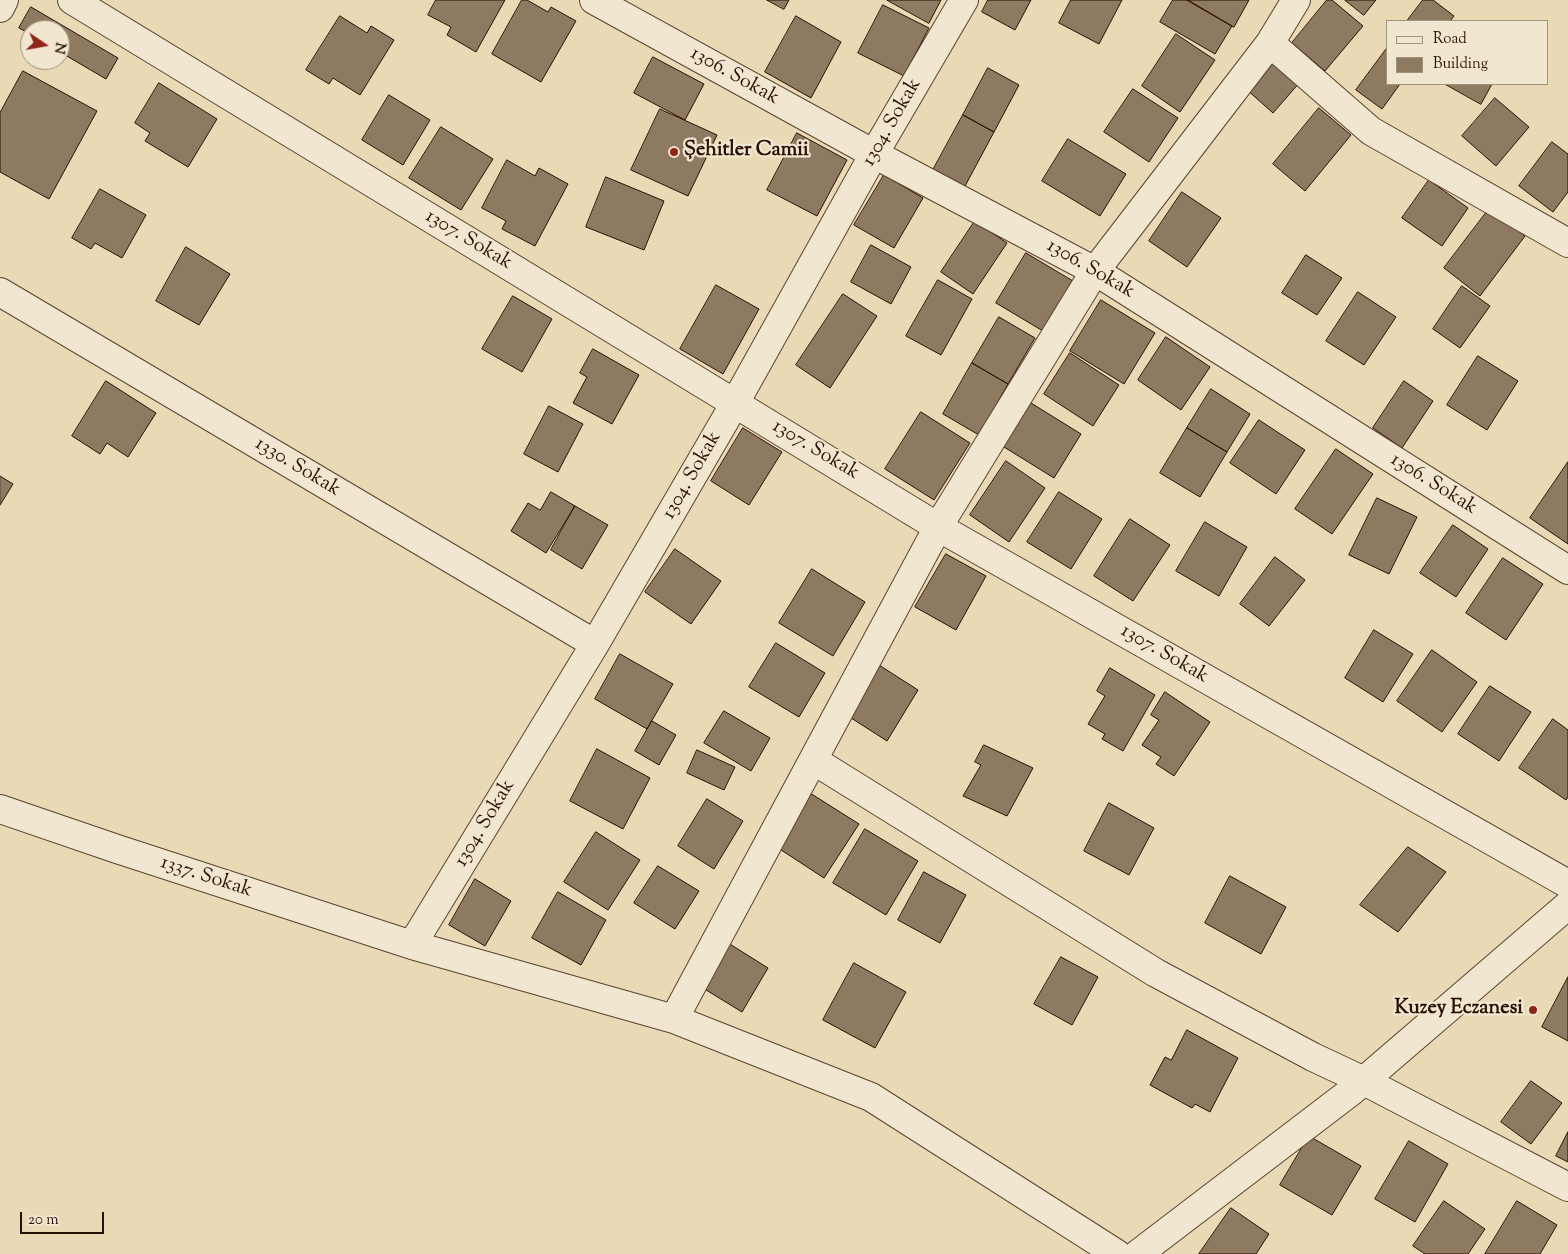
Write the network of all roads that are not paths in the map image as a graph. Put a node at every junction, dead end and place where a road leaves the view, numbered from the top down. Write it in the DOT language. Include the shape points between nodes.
graph roads {
  1 [pos="4,0"];
  2 [pos="72,0"];
  3 [pos="594,0"];
  4 [pos="964,0"];
  5 [pos="1296,0"];
  6 [pos="0,8"];
  7 [pos="1270,44"];
  8 [pos="874,154"];
  9 [pos="1568,242"];
  10 [pos="1095,271"];
  11 [pos="0,292"];
  12 [pos="735,403"];
  13 [pos="938,527"];
  14 [pos="1568,570"];
  15 [pos="595,644"];
  16 [pos="813,760"];
  17 [pos="0,808"];
  18 [pos="1568,884"];
  19 [pos="1568,905"];
  20 [pos="412,945"];
  21 [pos="674,1019"];
  22 [pos="1364,1081"];
  23 [pos="1568,1187"];
  24 [pos="1117,1254"];
  25 [pos="1138,1254"];
  1 -- 6 [label="street"];
  2 -- 12 [label="street, 1307. Sokak"];
  3 -- 8 [label="street, 1306. Sokak"];
  4 -- 8 [label="street, 1304. Sokak"];
  5 -- 7 [label="street"];
  7 -- 9 [label="street" via="1371,131"];
  7 -- 10 [label="street"];
  8 -- 10 [label="street, 1306. Sokak"];
  8 -- 12 [label="street, 1304. Sokak"];
  10 -- 13 [label="street"];
  10 -- 14 [label="street, 1306. Sokak"];
  11 -- 15 [label="street, 1330. Sokak"];
  12 -- 13 [label="street, 1307. Sokak"];
  12 -- 15 [label="street, 1304. Sokak"];
  13 -- 16 [label="street"];
  13 -- 18 [label="street, 1307. Sokak"];
  15 -- 20 [label="street, 1304. Sokak"];
  16 -- 21 [label="street"];
  16 -- 22 [label="street" via="1156,973"];
  17 -- 20 [label="street, 1337. Sokak"];
  19 -- 22 [label="street"];
  20 -- 21 [label="street, 1337. Sokak"];
  21 -- 24 [label="street, 1337. Sokak" via="871,1097"];
  22 -- 23 [label="street"];
  22 -- 25 [label="street"];
}
